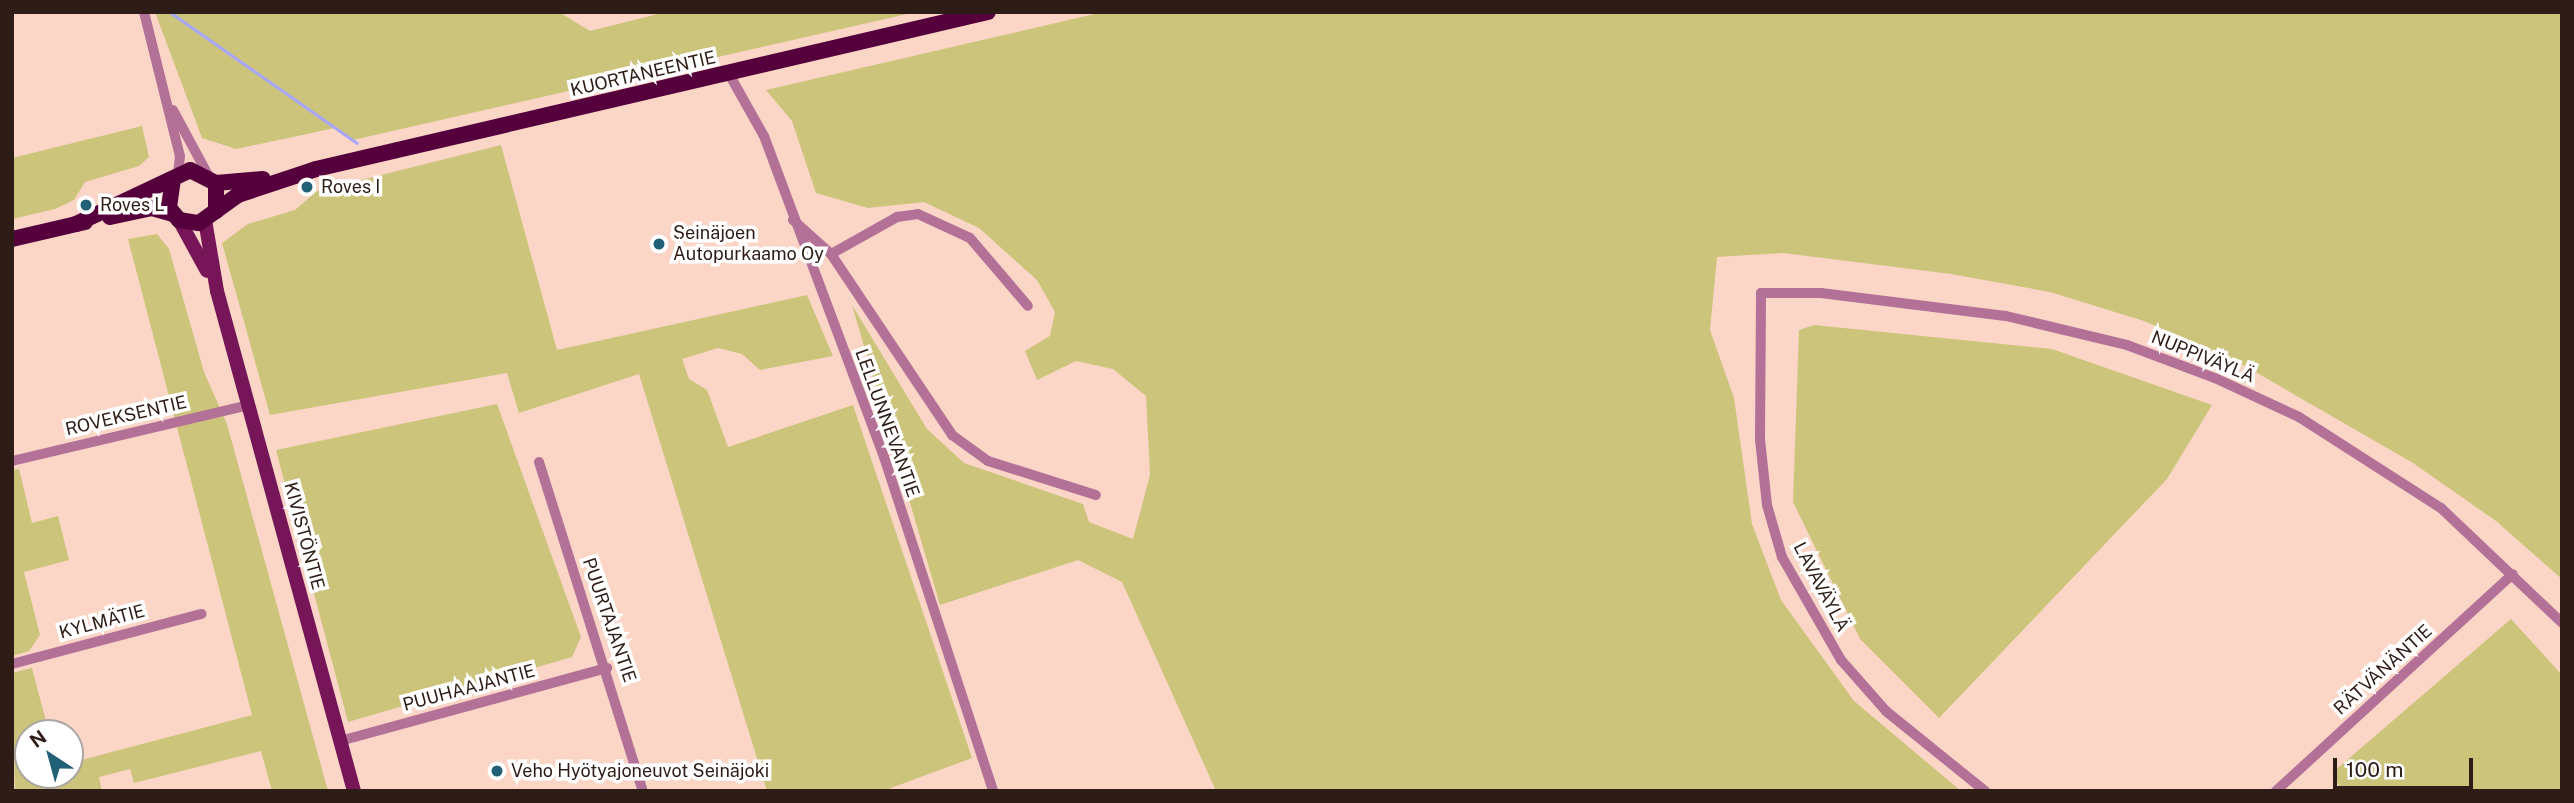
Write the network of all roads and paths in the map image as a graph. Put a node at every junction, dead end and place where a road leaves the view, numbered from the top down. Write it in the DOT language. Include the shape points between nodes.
graph roads {
  1 [pos="144,12"];
  2 [pos="988,12"];
  3 [pos="729,74"];
  4 [pos="166,95"];
  5 [pos="306,172"];
  6 [pos="176,177"];
  7 [pos="212,179"];
  8 [pos="211,216"];
  9 [pos="176,217"];
  10 [pos="791,218"];
  11 [pos="76,224"];
  12 [pos="12,239"];
  13 [pos="831,254"];
  14 [pos="217,291"];
  15 [pos="1761,293"];
  16 [pos="1028,306"];
  17 [pos="248,405"];
  18 [pos="12,461"];
  19 [pos="539,462"];
  20 [pos="1096,495"];
  21 [pos="2513,574"];
  22 [pos="201,614"];
  23 [pos="2562,622"];
  24 [pos="12,664"];
  25 [pos="607,668"];
  26 [pos="340,741"];
  27 [pos="354,791"];
  28 [pos="643,791"];
  29 [pos="993,791"];
  30 [pos="1985,791"];
  31 [pos="2276,791"];
  1 -- 4 [label="street"];
  2 -- 3 [label="highway, KUORTANEENTIE"];
  3 -- 5 [label="highway, KUORTANEENTIE"];
  3 -- 10 [label="street, LELLUNNEVANTIE" via="764,136"];
  4 -- 6 [label="street" via="181,161"];
  4 -- 7 [label="street"];
  5 -- 7 [label="highway, KUORTANEENTIE"];
  5 -- 8 [label="highway, KUORTANEENTIE" via="238,195"];
  6 -- 7 [label="highway, KUORTANEENTIE"];
  6 -- 9 [label="highway" via="167,193"];
  6 -- 11 [label="highway"];
  7 -- 8 [label="highway"];
  8 -- 9 [label="highway"];
  8 -- 14 [label="main road, KIVISTÖNTIE"];
  9 -- 11 [label="highway" via="152,208"];
  9 -- 14 [label="main road, KIVISTÖNTIE"];
  10 -- 13 [label="street"];
  10 -- 29 [label="street, LELLUNNEVANTIE" via="884,457"];
  11 -- 12 [label="highway"];
  13 -- 16 [label="street" via="897,217 918,214 970,238"];
  13 -- 20 [label="street" via="952,435 989,461"];
  14 -- 17 [label="main road, KIVISTÖNTIE"];
  15 -- 21 [label="street, NUPPIVÄYLÄ" via="1821,293 2006,316 2127,345 2215,377 2374,461 2441,508"];
  15 -- 30 [label="street, LAVAVÄYLÄ" via="1760,440 1767,505 1782,557 1841,660 1886,711"];
  17 -- 18 [label="street, ROVEKSENTIE"];
  17 -- 26 [label="main road, KIVISTÖNTIE"];
  19 -- 25 [label="street, PUURTAJANTIE"];
  21 -- 23 [label="street, NUPPIVÄYLÄ"];
  21 -- 31 [label="street, RÄTVÄNÄNTIE"];
  22 -- 24 [label="street, KYLMÄTIE"];
  25 -- 26 [label="street, PUUHAAJANTIE"];
  25 -- 28 [label="street, PUURTAJANTIE"];
  26 -- 27 [label="main road, KIVISTÖNTIE"];
}
